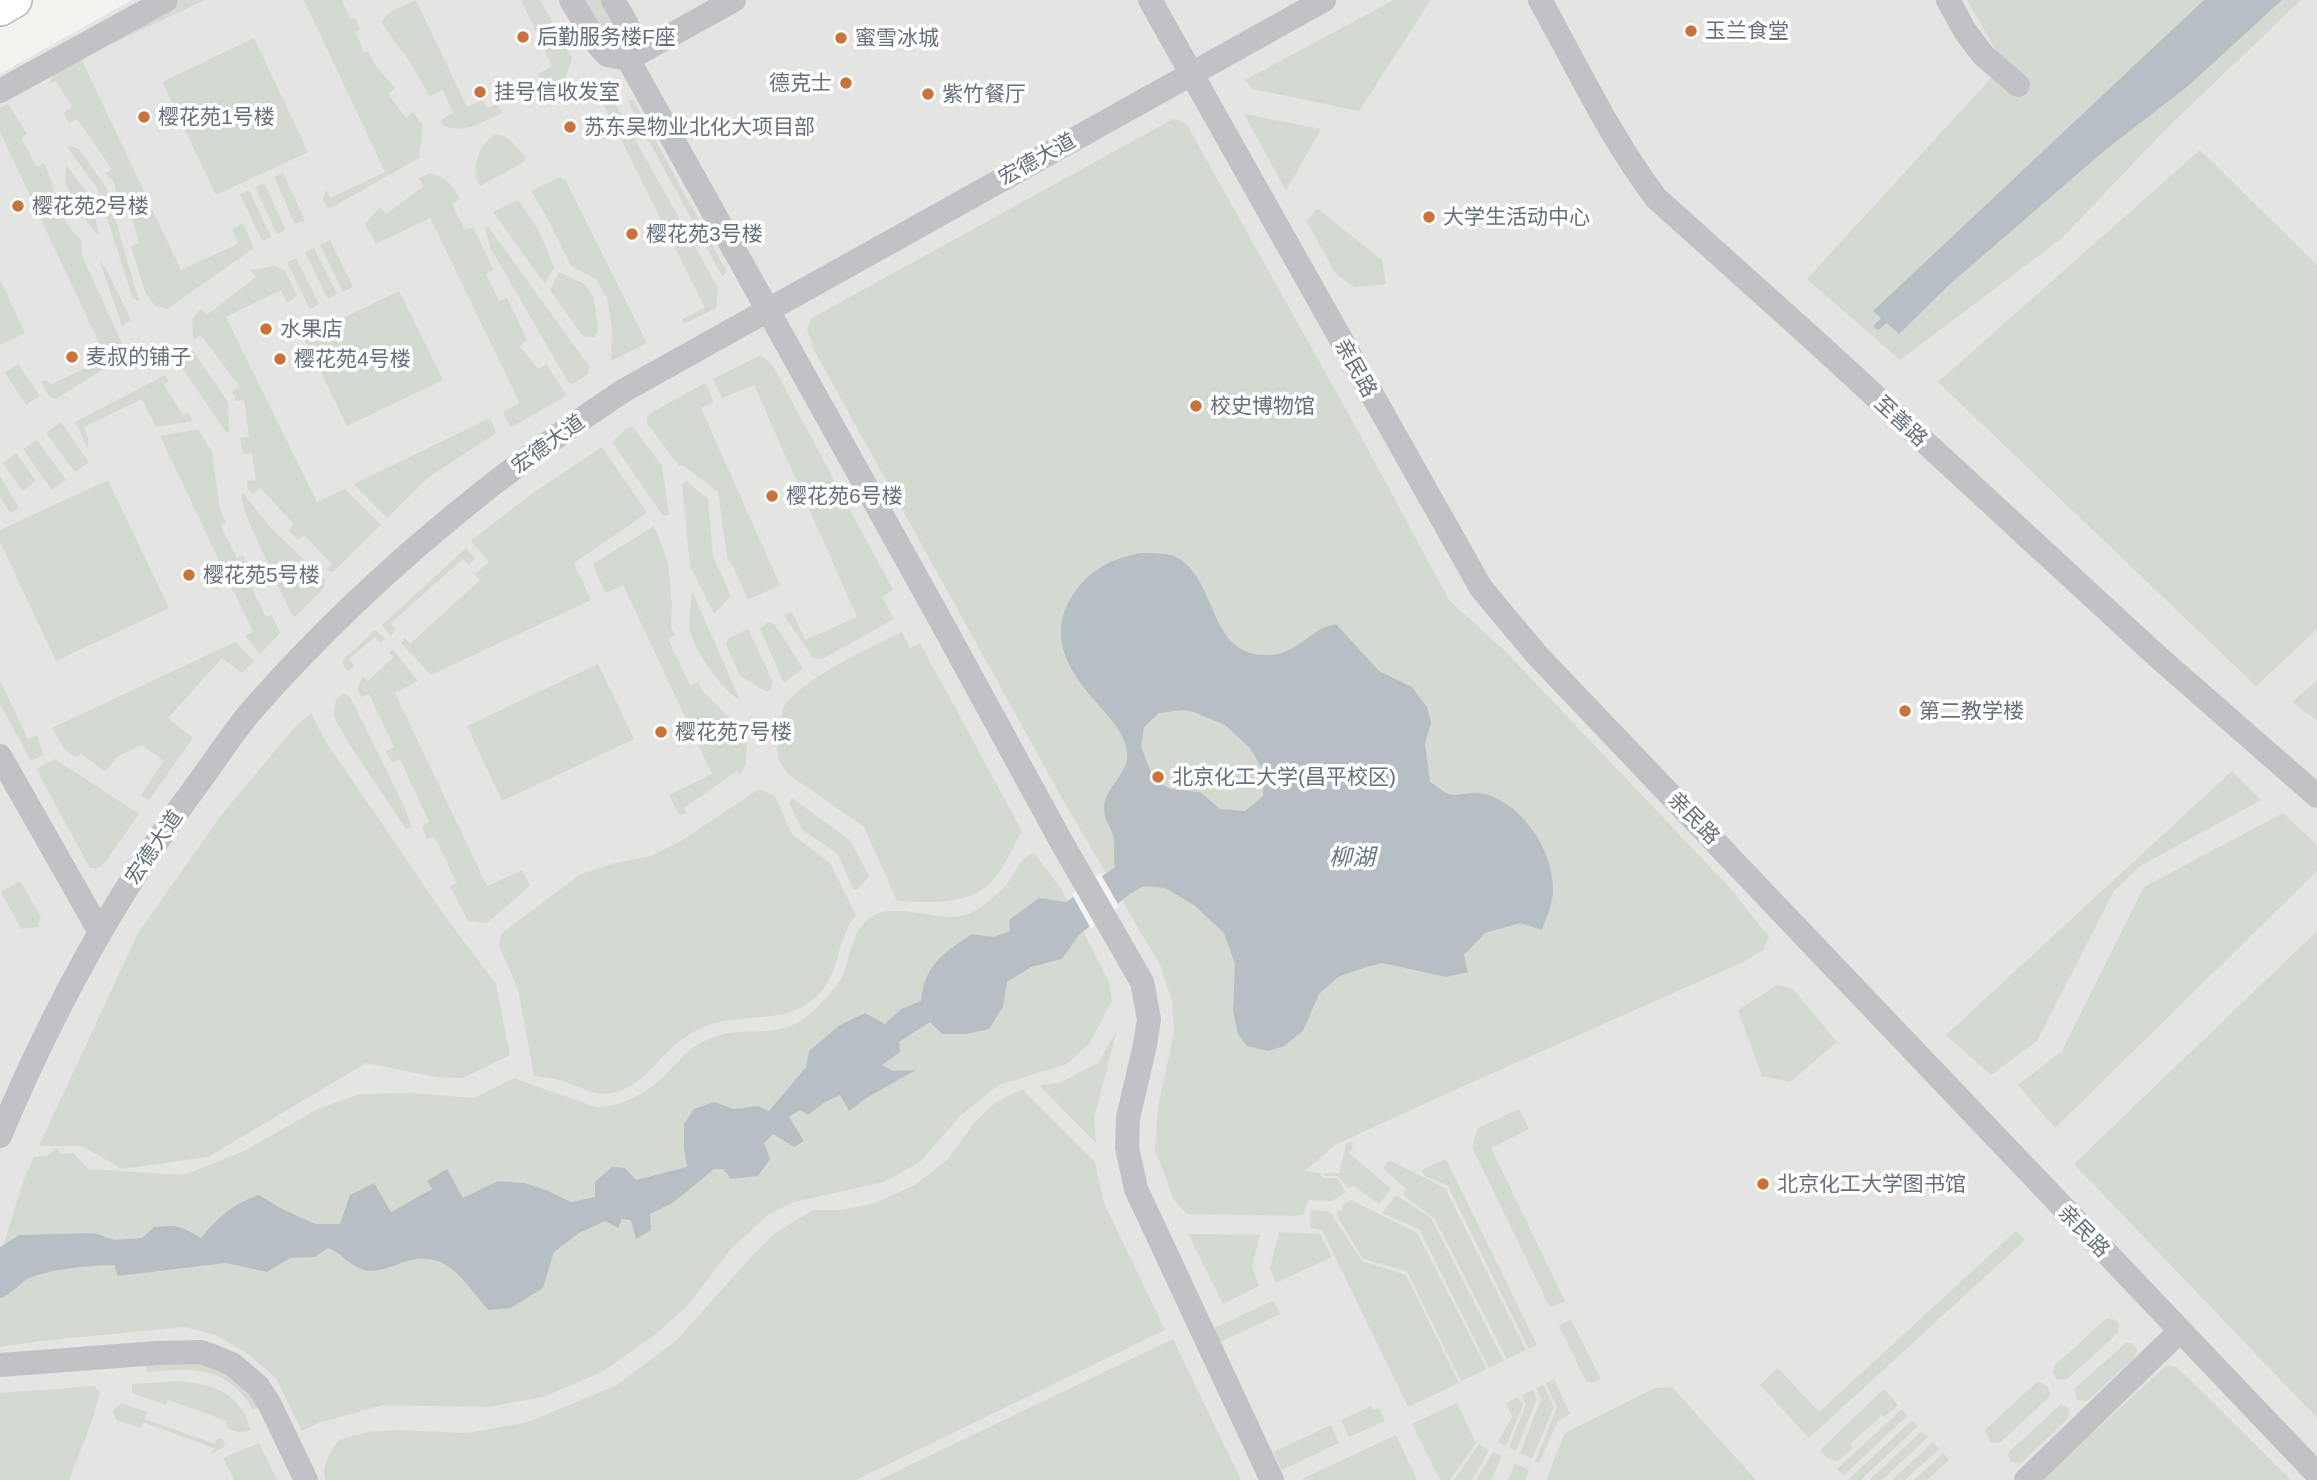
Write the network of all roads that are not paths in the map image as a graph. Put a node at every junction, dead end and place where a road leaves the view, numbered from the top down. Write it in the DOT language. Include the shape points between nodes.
graph roads {
  1 [pos="14,0"];
  2 [pos="166,0"];
  3 [pos="571,0"];
  4 [pos="613,0"];
  5 [pos="734,0"];
  6 [pos="1150,0"];
  7 [pos="1324,0"];
  8 [pos="1540,0"];
  9 [pos="1948,0"];
  10 [pos="0,8"];
  11 [pos="628,59"];
  12 [pos="1191,74"];
  13 [pos="2018,85"];
  14 [pos="0,91"];
  15 [pos="766,310"];
  16 [pos="0,756"];
  17 [pos="2317,796"];
  18 [pos="100,932"];
  19 [pos="0,1136"];
  20 [pos="2179,1331"];
  21 [pos="0,1365"];
  22 [pos="2317,1474"];
  23 [pos="306,1480"];
  24 [pos="1272,1480"];
  25 [pos="2026,1480"];
  1 -- 10 [label="main road"];
  2 -- 14 [label="street"];
  3 -- 11 [label="street" via="607,55"];
  4 -- 11 [label="street" via="633,40"];
  5 -- 11 [label="street"];
  6 -- 12 [label="street, 亲民路"];
  7 -- 12 [label="street, 宏德大道"];
  8 -- 17 [label="street, 至善路" via="1617,139 1656,198 2157,656"];
  9 -- 13 [label="street" via="1983,55"];
  11 -- 15 [label="street"];
  12 -- 15 [label="street, 宏德大道"];
  12 -- 20 [label="street, 亲民路" via="1481,588 1537,655"];
  15 -- 18 [label="street, 宏德大道" via="624,391 516,466 356,602 250,713 158,836"];
  15 -- 24 [label="street" via="1142,982 1149,1018 1128,1118 1136,1189"];
  16 -- 18 [label="street"];
  18 -- 19 [label="street, 宏德大道" via="73,979"];
  20 -- 22 [label="street, 亲民路"];
  20 -- 25 [label="street"];
  21 -- 23 [label="street" via="157,1353 201,1352 215,1357 232,1364 258,1386"];
}
